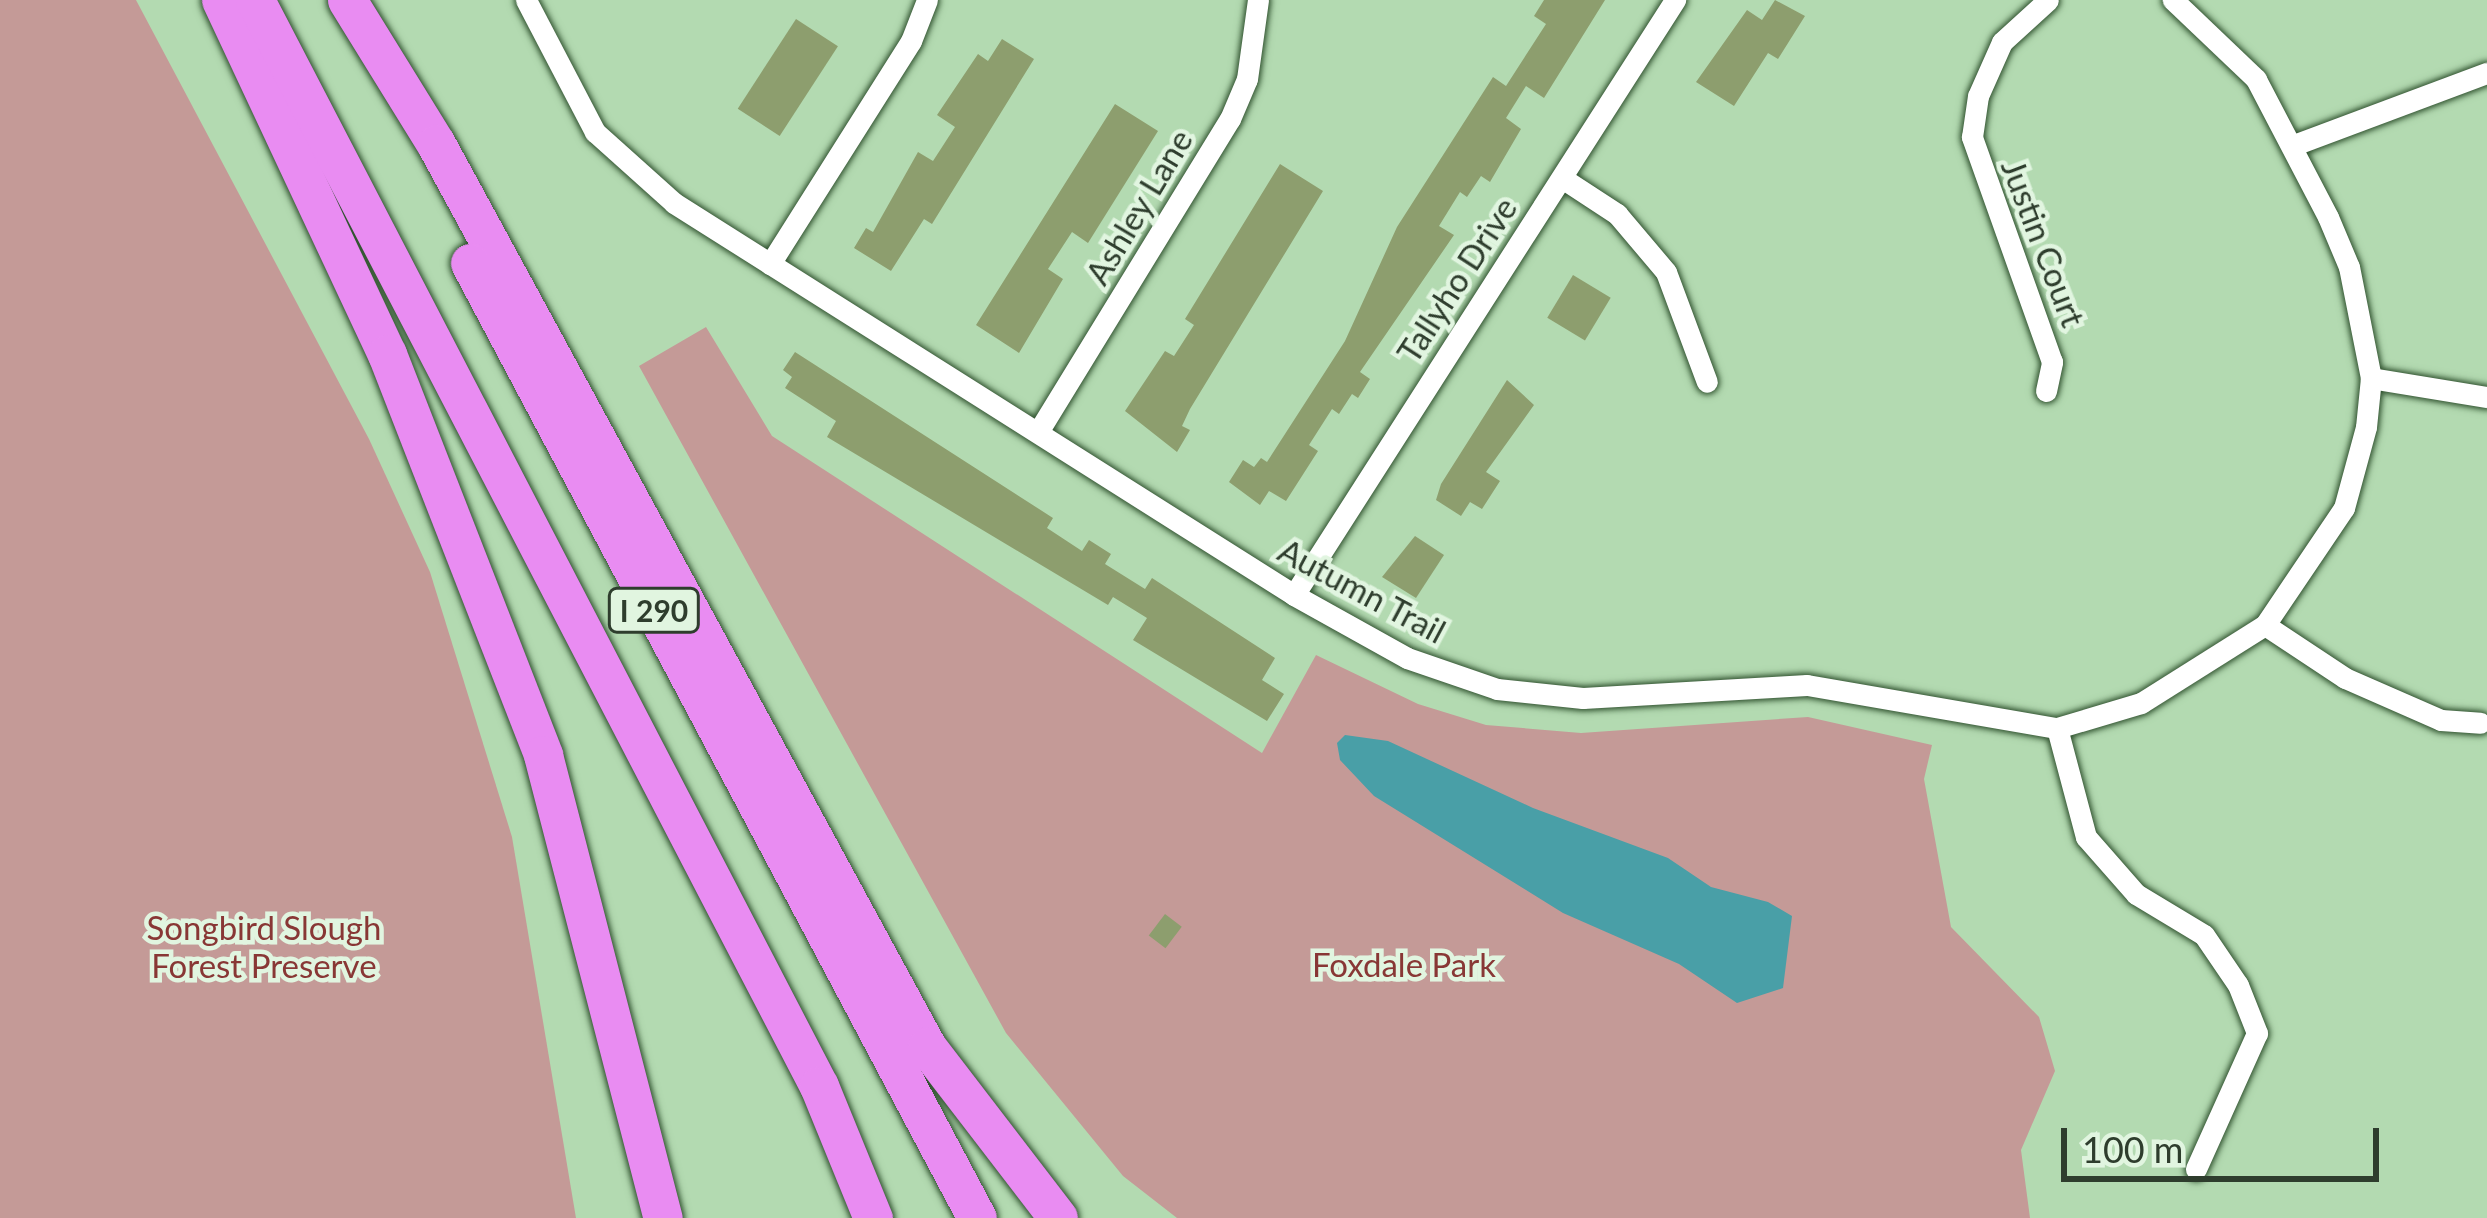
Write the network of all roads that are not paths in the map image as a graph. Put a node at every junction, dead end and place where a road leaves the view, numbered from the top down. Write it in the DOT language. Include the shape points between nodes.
graph roads {
  1 [pos="220,0"];
  2 [pos="255,0"];
  3 [pos="337,0"];
  4 [pos="347,0"];
  5 [pos="526,0"];
  6 [pos="927,0"];
  7 [pos="1258,0"];
  8 [pos="1675,0"];
  9 [pos="2048,0"];
  10 [pos="2173,0"];
  11 [pos="2487,74"];
  12 [pos="2294,145"];
  13 [pos="1562,178"];
  14 [pos="770,264"];
  15 [pos="2371,378"];
  16 [pos="1707,382"];
  17 [pos="2046,391"];
  18 [pos="2487,397"];
  19 [pos="1038,433"];
  20 [pos="1294,596"];
  21 [pos="2266,625"];
  22 [pos="2480,723"];
  23 [pos="2057,728"];
  24 [pos="2196,1168"];
  25 [pos="663,1218"];
  26 [pos="873,1218"];
  27 [pos="977,1218"];
  28 [pos="1058,1218"];
  1 -- 25 [label="highway" via="387,354 543,755"];
  2 -- 26 [label="highway, I 290" via="819,1086"];
  3 -- 27 [label="highway, I 290"];
  4 -- 28 [label="highway" via="436,144 928,1047"];
  5 -- 14 [label="street, Autumn Trail" via="596,132 629,169"];
  6 -- 14 [label="street" via="910,41"];
  7 -- 19 [label="street, Ashley Lane" via="1246,79 1230,119"];
  8 -- 13 [label="street, Tallyho Drive"];
  9 -- 17 [label="street, Justin Court" via="2002,42 1978,96 1972,137 2052,362"];
  10 -- 12 [label="street" via="2256,79"];
  11 -- 12 [label="street"];
  12 -- 15 [label="street" via="2350,267"];
  13 -- 16 [label="street" via="1617,214 1666,272"];
  13 -- 20 [label="street, Tallyho Drive"];
  14 -- 19 [label="street, Autumn Trail"];
  15 -- 18 [label="street"];
  15 -- 21 [label="street" via="2344,508"];
  19 -- 20 [label="street, Autumn Trail"];
  20 -- 23 [label="street, Autumn Trail" via="1408,658 1497,689 1583,698 1807,686"];
  21 -- 22 [label="street" via="2344,678 2441,720"];
  21 -- 23 [label="street, Autumn Trail" via="2141,704"];
  23 -- 24 [label="street" via="2086,837 2136,894 2204,935 2238,985 2257,1033"];
}
